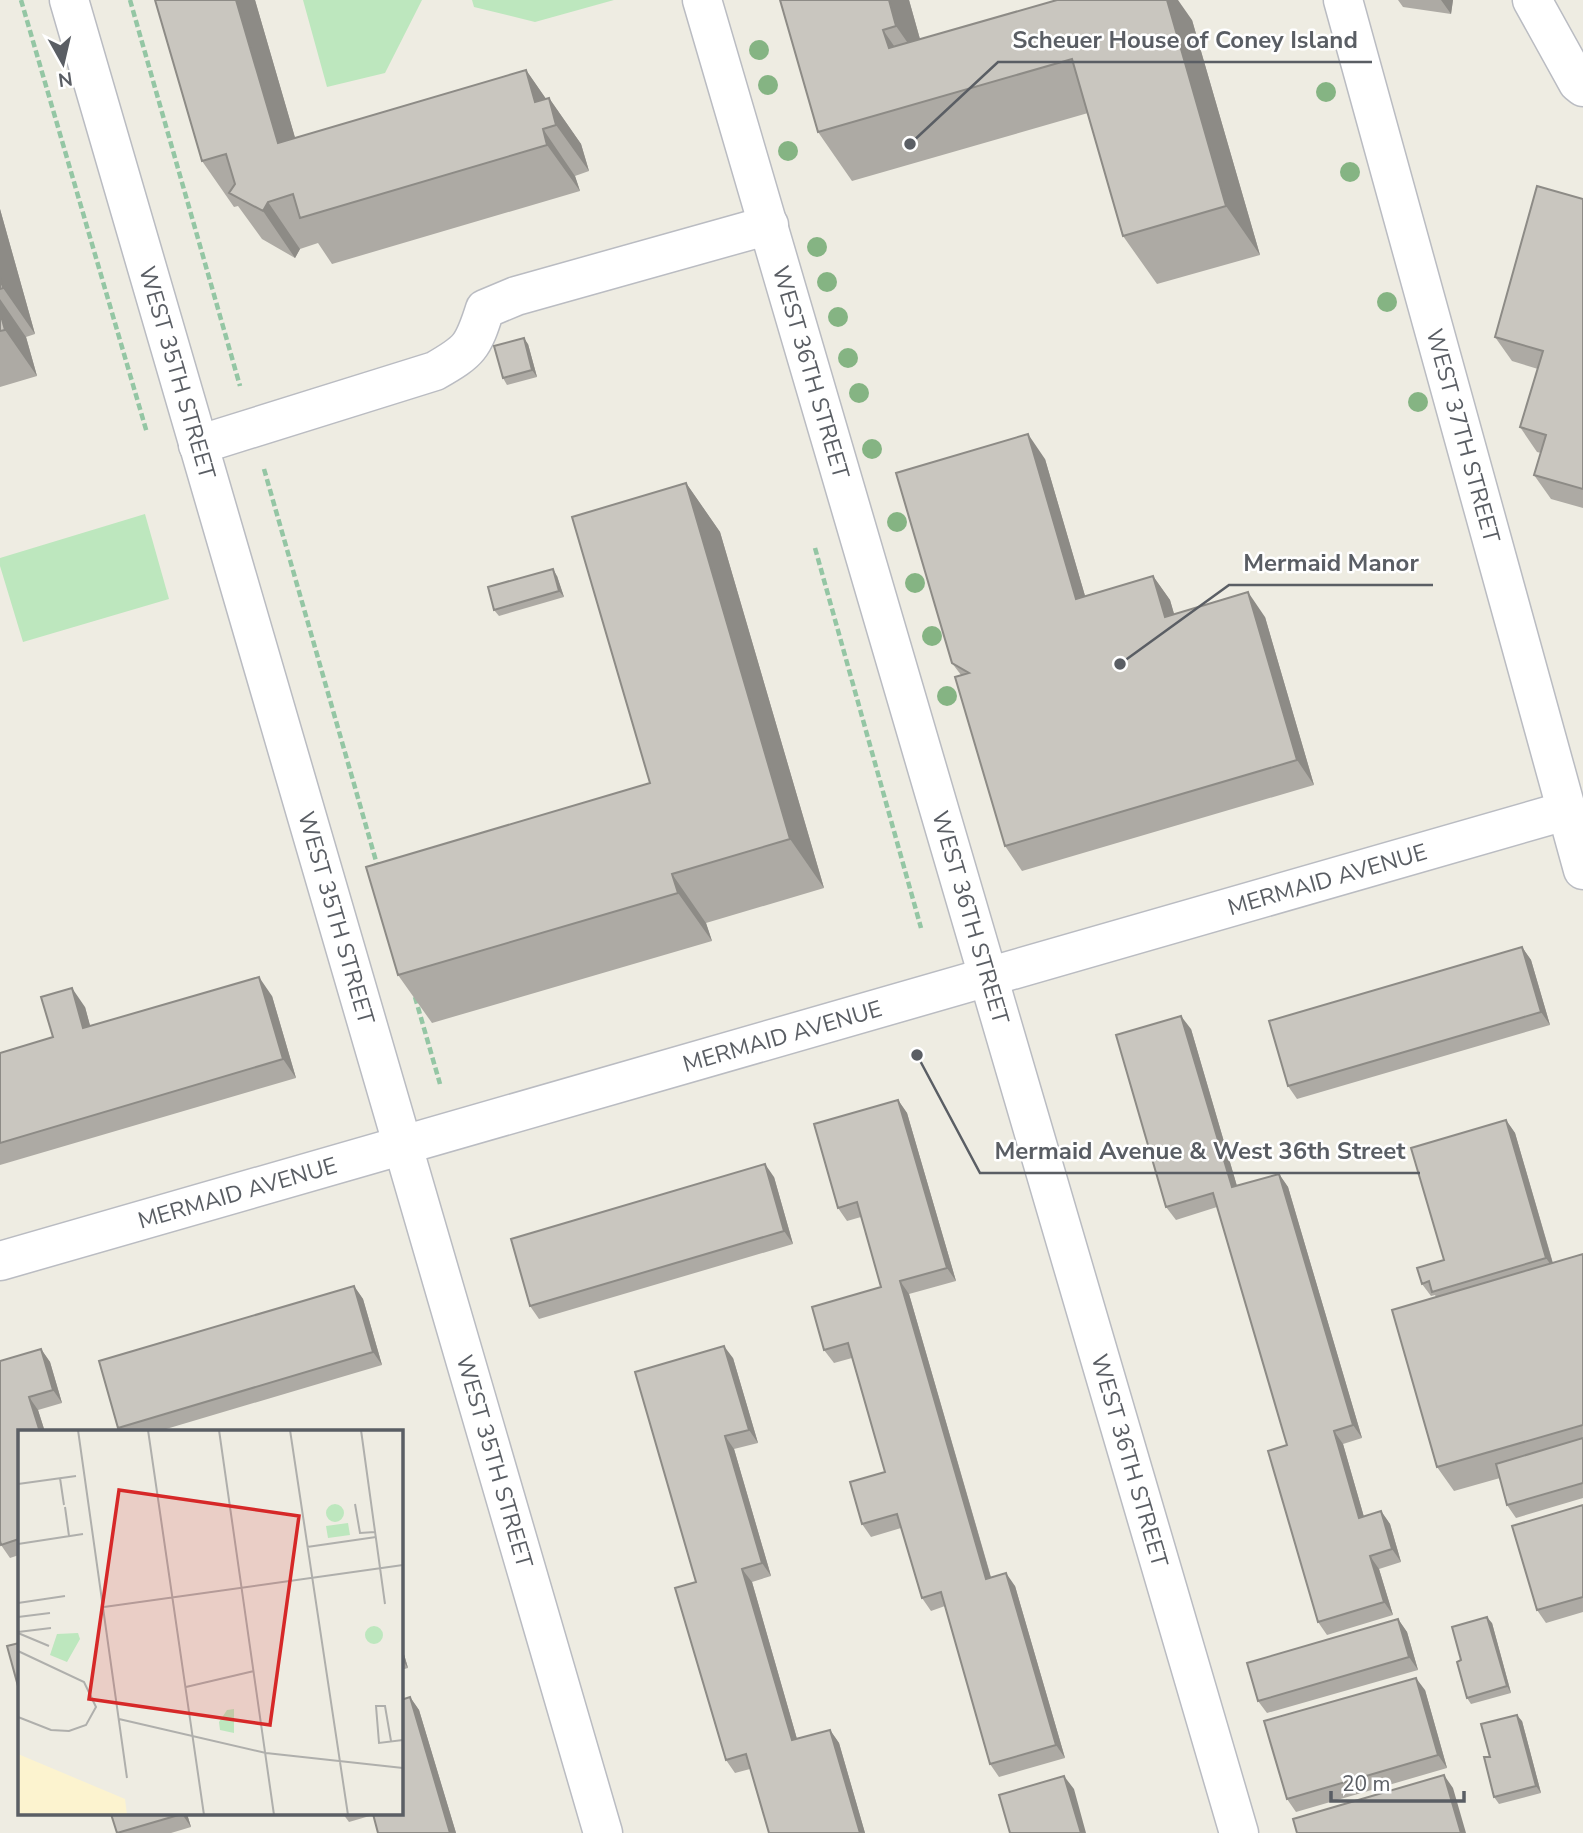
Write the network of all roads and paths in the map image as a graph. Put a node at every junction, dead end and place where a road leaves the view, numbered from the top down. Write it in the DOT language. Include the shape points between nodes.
graph roads {
  1 [pos="69,0"];
  2 [pos="130,0"];
  3 [pos="702,0"];
  4 [pos="1343,0"];
  5 [pos="1532,0"];
  6 [pos="1583,87"];
  7 [pos="769,225"];
  8 [pos="252,428"];
  9 [pos="198,445"];
  10 [pos="1566,811"];
  11 [pos="379,869"];
  12 [pos="1583,870"];
  13 [pos="989,976"];
  14 [pos="413,989"];
  15 [pos="439,1084"];
  16 [pos="402,1145"];
  17 [pos="0,1261"];
  18 [pos="603,1833"];
  19 [pos="1239,1833"];
  1 -- 9 [label="street, WEST 35TH STREET"];
  2 -- 8 [label="path"];
  3 -- 7 [label="street, WEST 36TH STREET"];
  4 -- 10 [label="street, WEST 37TH STREET"];
  5 -- 6 [label="street"];
  7 -- 8 [label="street" via="516,296 485,309 475,340 462,355 435,371"];
  7 -- 13 [label="street, WEST 36TH STREET"];
  8 -- 9 [label="street"];
  8 -- 11 [label="path"];
  9 -- 16 [label="street, WEST 35TH STREET"];
  10 -- 12 [label="street, WEST 37TH STREET"];
  10 -- 13 [label="street, MERMAID AVENUE"];
  13 -- 16 [label="street, MERMAID AVENUE"];
  13 -- 19 [label="street, WEST 36TH STREET"];
  14 -- 15 [label="path"];
  16 -- 17 [label="street, MERMAID AVENUE"];
  16 -- 18 [label="street, WEST 35TH STREET"];
}
